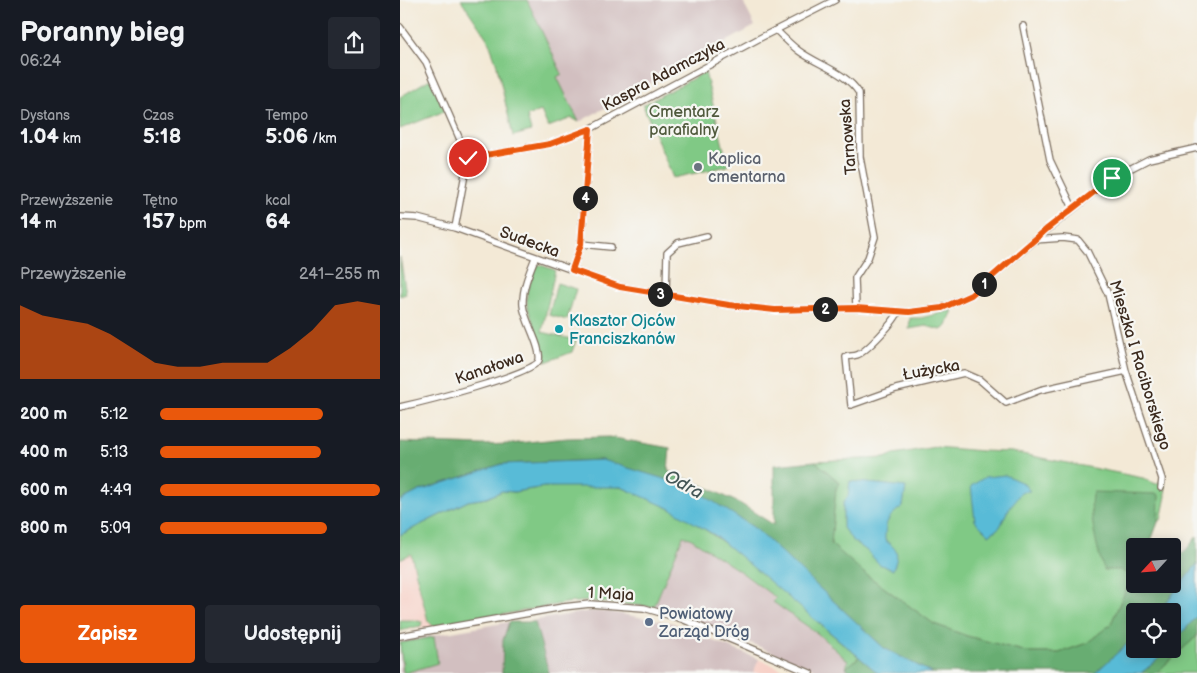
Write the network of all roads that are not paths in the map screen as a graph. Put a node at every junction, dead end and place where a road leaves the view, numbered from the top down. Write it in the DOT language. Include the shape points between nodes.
graph roads {
  1 [pos="835,0"];
  2 [pos="1023,26"];
  3 [pos="400,27"];
  4 [pos="776,30"];
  5 [pos="590,129"];
  6 [pos="1197,148"];
  7 [pos="468,158"];
  8 [pos="1073,208"];
  9 [pos="400,217"];
  10 [pos="455,228"];
  11 [pos="707,236"];
  12 [pos="1034,240"];
  13 [pos="581,244"];
  14 [pos="611,247"];
  15 [pos="534,258"];
  16 [pos="572,270"];
  17 [pos="666,295"];
  18 [pos="856,308"];
  19 [pos="898,312"];
  20 [pos="1126,371"];
  21 [pos="400,407"];
  22 [pos="1161,488"];
  23 [pos="400,636"];
  24 [pos="810,673"];
  1 -- 4 [label="street, Kaspra Adamczyka"];
  2 -- 8 [label="street" via="1050,160"];
  3 -- 7 [label="street" via="426,62"];
  4 -- 5 [label="street, Kaspra Adamczyka"];
  4 -- 18 [label="street, Tarnowska" via="798,50 845,78 859,93 860,157 875,237 868,258 855,278"];
  5 -- 7 [label="street, Kaspra Adamczyka" via="550,144"];
  5 -- 13 [label="street"];
  6 -- 8 [label="street, Sudecka" via="1132,167"];
  7 -- 10 [label="street"];
  8 -- 12 [label="street, Sudecka"];
  9 -- 10 [label="street, Sudecka"];
  10 -- 15 [label="street, Sudecka"];
  11 -- 17 [label="street" via="678,243 667,253"];
  12 -- 19 [label="street, Sudecka" via="971,295 942,308"];
  12 -- 20 [label="street, Mieszka I Raciborskiego" via="1078,240 1087,251 1108,294"];
  13 -- 14 [label="street"];
  13 -- 16 [label="street"];
  15 -- 16 [label="street, Sudecka"];
  15 -- 21 [label="street, Kanałowa" via="523,307 538,352 537,363 497,380"];
  16 -- 17 [label="street, Sudecka" via="620,287"];
  17 -- 18 [label="street, Sudecka" via="775,310"];
  18 -- 19 [label="street, Sudecka"];
  19 -- 20 [label="street, Łużycka" via="884,331 858,355 846,357 851,405 896,389 964,373 980,380 1006,403 1040,390"];
  20 -- 22 [label="street, Mieszka I Raciborskiego" via="1162,479"];
  23 -- 24 [label="street, 1 Maja" via="563,606 623,606 644,608 682,619"];
}
